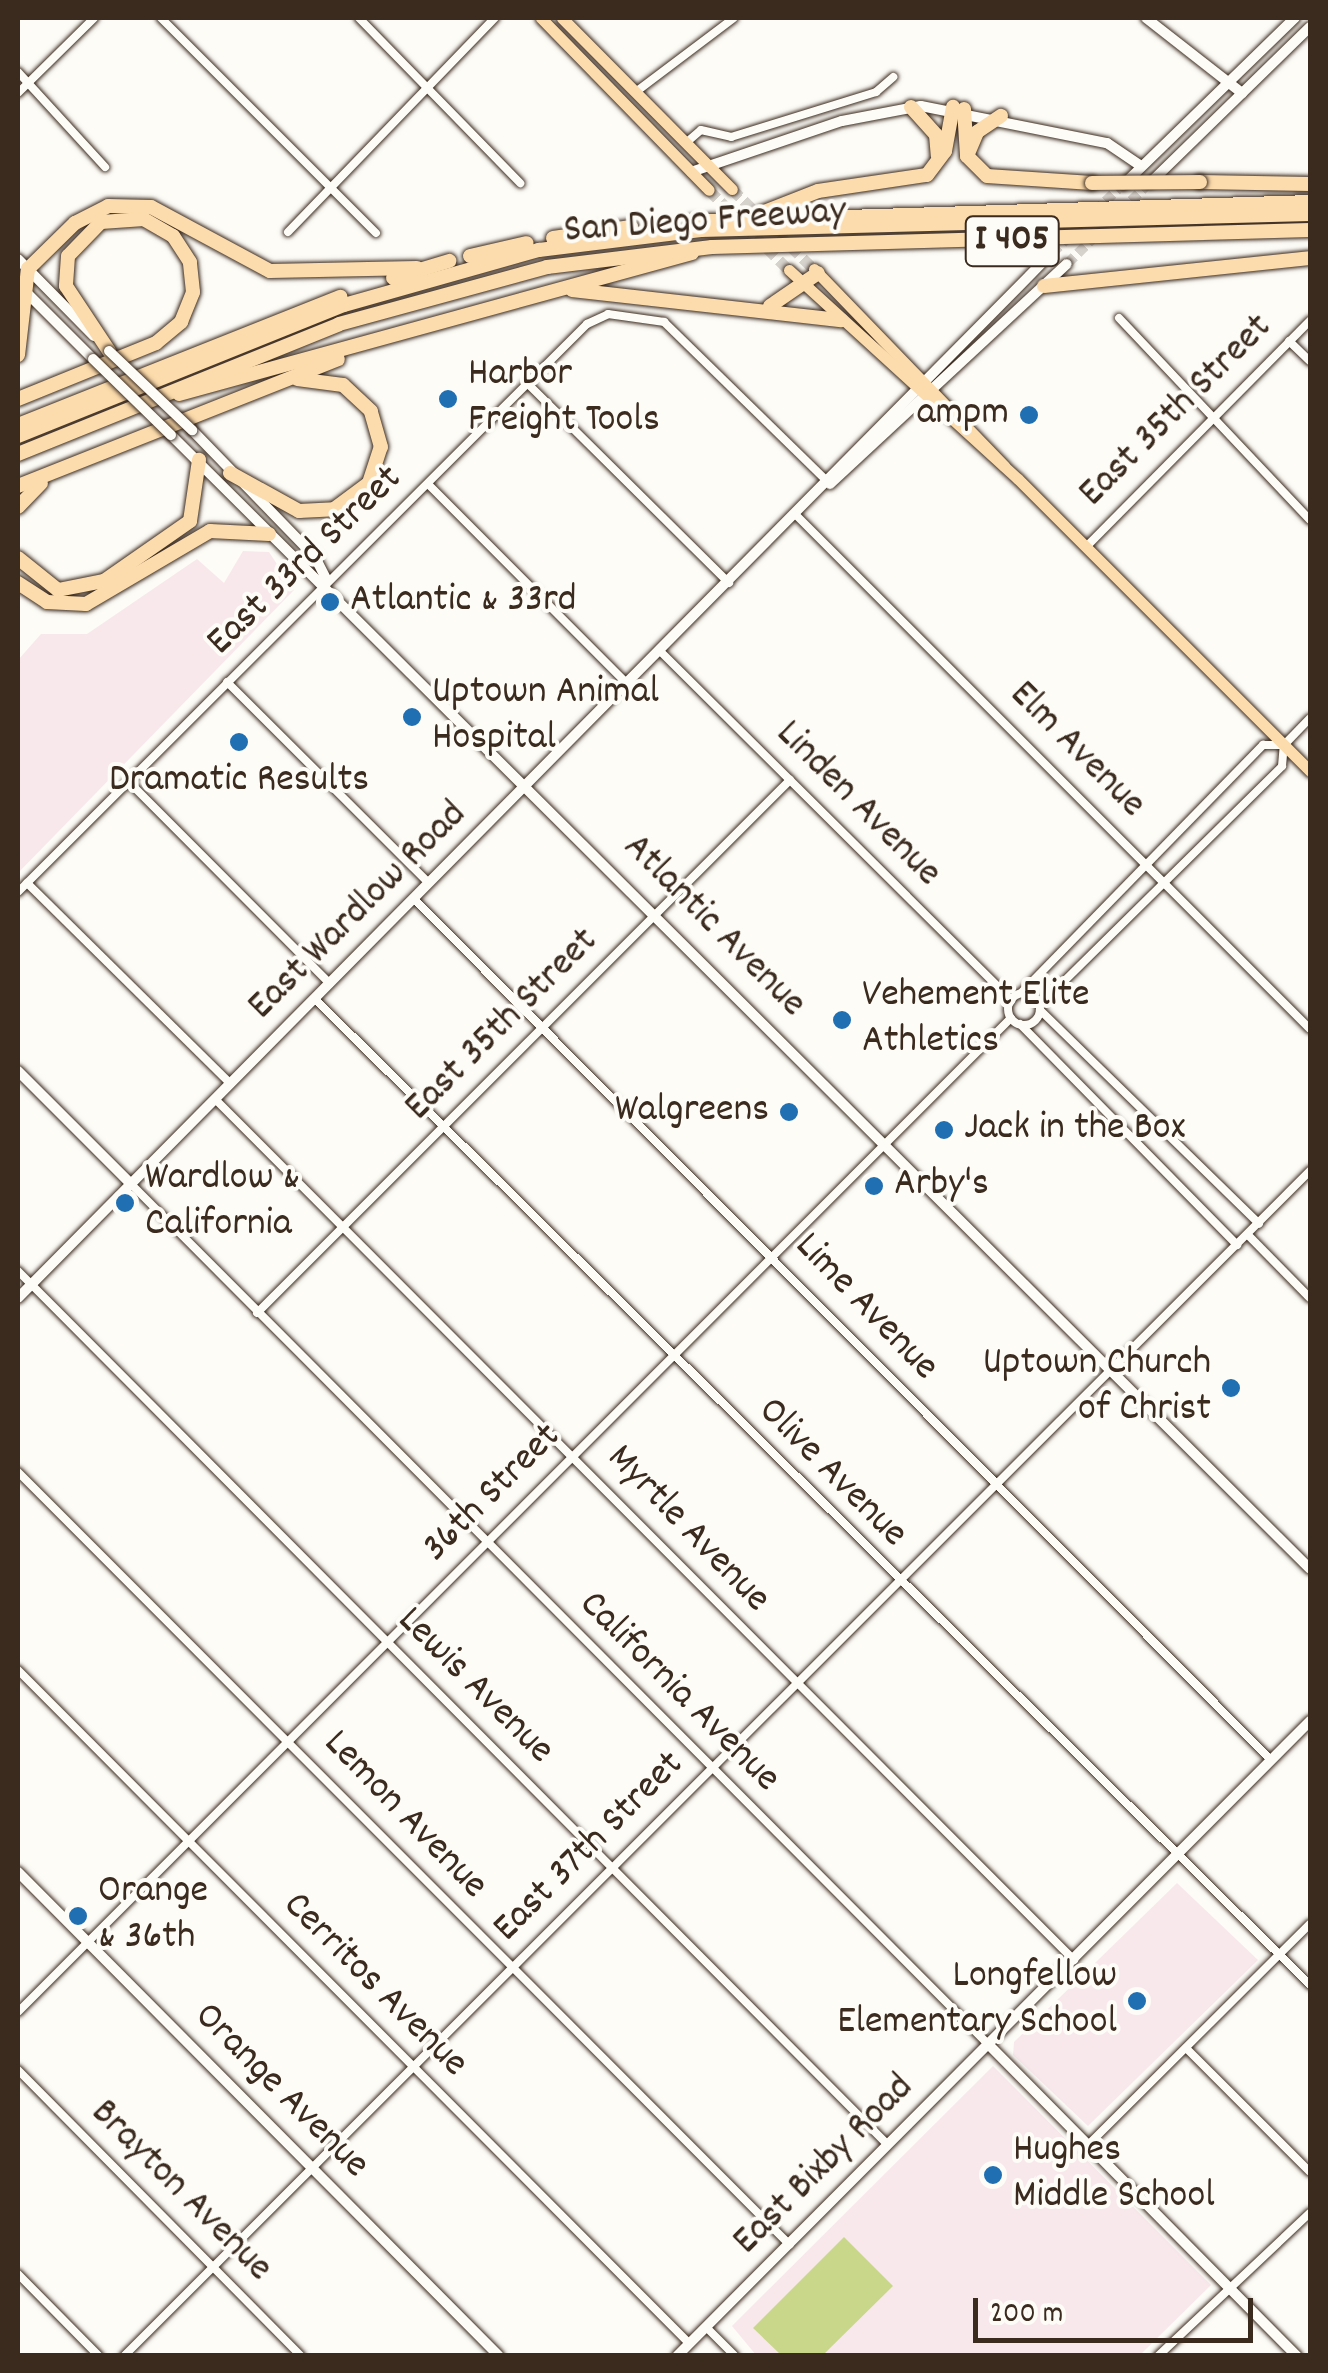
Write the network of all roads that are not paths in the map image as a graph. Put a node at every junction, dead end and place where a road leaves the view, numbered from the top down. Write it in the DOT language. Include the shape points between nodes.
graph roads {
  1 [pos="94,18"];
  2 [pos="161,18"];
  3 [pos="360,18"];
  4 [pos="495,18"];
  5 [pos="540,18"];
  6 [pos="562,18"];
  7 [pos="734,18"];
  8 [pos="1146,18"];
  9 [pos="1295,18"];
  10 [pos="1310,27"];
  11 [pos="18,72"];
  12 [pos="893,76"];
  13 [pos="1228,82"];
  14 [pos="28,83"];
  15 [pos="427,85"];
  16 [pos="637,90"];
  17 [pos="18,93"];
  18 [pos="1242,93"];
  19 [pos="910,107"];
  20 [pos="959,108"];
  21 [pos="1001,116"];
  22 [pos="687,142"];
  23 [pos="966,156"];
  24 [pos="105,166"];
  25 [pos="710,166"];
  26 [pos="1141,166"];
  27 [pos="938,167"];
  28 [pos="691,172"];
  29 [pos="327,184"];
  30 [pos="520,184"];
  31 [pos="1310,184"];
  32 [pos="1145,187"];
  33 [pos="732,189"];
  34 [pos="1118,189"];
  35 [pos="709,190"];
  36 [pos="1310,202"];
  37 [pos="1310,217"];
  38 [pos="750,218"];
  39 [pos="1310,230"];
  40 [pos="288,232"];
  41 [pos="376,233"];
  42 [pos="713,247"];
  43 [pos="1310,258"];
  44 [pos="23,264"];
  45 [pos="1042,264"];
  46 [pos="1067,264"];
  47 [pos="422,268"];
  48 [pos="789,270"];
  49 [pos="816,271"];
  50 [pos="805,286"];
  51 [pos="1044,286"];
  52 [pos="22,288"];
  53 [pos="556,289"];
  54 [pos="760,308"];
  55 [pos="1119,318"];
  56 [pos="840,320"];
  57 [pos="1310,320"];
  58 [pos="411,325"];
  59 [pos="1289,341"];
  60 [pos="109,350"];
  61 [pos="18,354"];
  62 [pos="1310,361"];
  63 [pos="237,366"];
  64 [pos="926,379"];
  65 [pos="282,380"];
  66 [pos="528,384"];
  67 [pos="937,390"];
  68 [pos="915,391"];
  69 [pos="172,394"];
  70 [pos="18,399"];
  71 [pos="926,401"];
  72 [pos="1215,418"];
  73 [pos="18,425"];
  74 [pos="18,439"];
  75 [pos="18,454"];
  76 [pos="87,458"];
  77 [pos="199,460"];
  78 [pos="1004,466"];
  79 [pos="230,473"];
  80 [pos="428,484"];
  81 [pos="830,484"];
  82 [pos="18,486"];
  83 [pos="18,507"];
  84 [pos="798,516"];
  85 [pos="1310,520"];
  86 [pos="268,534"];
  87 [pos="1086,546"];
  88 [pos="18,558"];
  89 [pos="327,582"];
  90 [pos="18,583"];
  91 [pos="730,583"];
  92 [pos="661,652"];
  93 [pos="227,682"];
  94 [pos="628,685"];
  95 [pos="1310,718"];
  96 [pos="1284,745"];
  97 [pos="1310,771"];
  98 [pos="790,780"];
  99 [pos="128,781"];
  100 [pos="528,785"];
  101 [pos="1145,862"];
  102 [pos="27,882"];
  103 [pos="430,883"];
  104 [pos="1166,883"];
  105 [pos="18,892"];
  106 [pos="414,900"];
  107 [pos="658,913"];
  108 [pos="330,984"];
  109 [pos="1022,993"];
  110 [pos="315,999"];
  111 [pos="1010,1000"];
  112 [pos="1040,1007"];
  113 [pos="1011,1018"];
  114 [pos="1020,1024"];
  115 [pos="1310,1029"];
  116 [pos="542,1030"];
  117 [pos="18,1071"];
  118 [pos="230,1084"];
  119 [pos="216,1100"];
  120 [pos="442,1129"];
  121 [pos="886,1143"];
  122 [pos="1310,1172"];
  123 [pos="132,1184"];
  124 [pos="1259,1224"];
  125 [pos="342,1228"];
  126 [pos="1248,1236"];
  127 [pos="1237,1245"];
  128 [pos="774,1256"];
  129 [pos="18,1270"];
  130 [pos="31,1284"];
  131 [pos="18,1298"];
  132 [pos="1310,1298"];
  133 [pos="257,1313"];
  134 [pos="673,1357"];
  135 [pos="1114,1369"];
  136 [pos="573,1457"];
  137 [pos="18,1472"];
  138 [pos="999,1484"];
  139 [pos="487,1541"];
  140 [pos="1310,1569"];
  141 [pos="899,1584"];
  142 [pos="387,1641"];
  143 [pos="18,1670"];
  144 [pos="796,1684"];
  145 [pos="1310,1722"];
  146 [pos="288,1741"];
  147 [pos="1272,1760"];
  148 [pos="712,1769"];
  149 [pos="188,1841"];
  150 [pos="1174,1858"];
  151 [pos="612,1869"];
  152 [pos="18,1872"];
  153 [pos="1310,1924"];
  154 [pos="88,1942"];
  155 [pos="1277,1958"];
  156 [pos="1074,1960"];
  157 [pos="511,1969"];
  158 [pos="1310,1985"];
  159 [pos="18,2012"];
  160 [pos="989,2045"];
  161 [pos="1186,2048"];
  162 [pos="412,2068"];
  163 [pos="18,2070"];
  164 [pos="888,2145"];
  165 [pos="1088,2146"];
  166 [pos="312,2168"];
  167 [pos="1310,2172"];
  168 [pos="1310,2213"];
  169 [pos="790,2245"];
  170 [pos="212,2267"];
  171 [pos="18,2274"];
  172 [pos="1232,2291"];
  173 [pos="706,2326"];
  174 [pos="689,2344"];
  175 [pos="99,2356"];
  176 [pos="124,2356"];
  177 [pos="301,2356"];
  178 [pos="499,2356"];
  179 [pos="677,2356"];
  180 [pos="735,2356"];
  181 [pos="1158,2356"];
  182 [pos="1298,2356"];
  1 -- 14 [label="street"];
  2 -- 29 [label="street"];
  3 -- 15 [label="street"];
  4 -- 15 [label="street"];
  5 -- 28 [label="main road"];
  6 -- 16 [label="main road"];
  7 -- 16 [label="street"];
  8 -- 13 [label="main road"];
  9 -- 13 [label="main road"];
  10 -- 18 [label="main road"];
  11 -- 14 [label="street"];
  12 -- 22 [label="street" via="876,92 731,137 700,130"];
  13 -- 18 [label="main road"];
  13 -- 26 [label="main road"];
  14 -- 17 [label="street"];
  14 -- 24 [label="street"];
  15 -- 29 [label="street"];
  15 -- 30 [label="street"];
  16 -- 22 [label="main road"];
  18 -- 32 [label="main road"];
  19 -- 20 [label="main road"];
  19 -- 25 [label="main road"];
  19 -- 27 [label="highway" via="936,135"];
  20 -- 21 [label="main road"];
  20 -- 23 [label="highway"];
  20 -- 27 [label="highway"];
  21 -- 23 [label="highway" via="977,132"];
  21 -- 26 [label="main road" via="1119,147"];
  22 -- 25 [label="main road"];
  23 -- 31 [label="highway, bridge" via="1000,181"];
  25 -- 28 [label="main road"];
  25 -- 33 [label="main road"];
  26 -- 34 [label="main road"];
  27 -- 38 [label="highway" via="907,182 818,191"];
  28 -- 35 [label="main road"];
  29 -- 40 [label="street"];
  29 -- 41 [label="street"];
  36 -- 38 [label="highway, San Diego Freeway / I 405"];
  37 -- 42 [label="highway" via="738,234"];
  37 -- 74 [label="highway" via="702,230 539,250 344,305"];
  38 -- 47 [label="highway, San Diego Freeway / I 405" via="582,233"];
  39 -- 42 [label="highway, San Diego Freeway / I 405"];
  42 -- 53 [label="highway"];
  42 -- 63 [label="highway, San Diego Freeway / I 405" via="476,282"];
  43 -- 51 [label="highway"];
  44 -- 47 [label="highway" via="86,216 129,204 164,212 270,271"];
  44 -- 52 [label="highway"];
  44 -- 60 [label="main road, Atlantic Avenue"];
  45 -- 64 [label="main road, East Wardlow Road"];
  46 -- 51 [label="main road, East Wardlow Road"];
  47 -- 73 [label="highway, San Diego Freeway / I 405"];
  48 -- 50 [label="main road"];
  49 -- 50 [label="highway"];
  49 -- 64 [label="main road"];
  50 -- 54 [label="highway"];
  50 -- 56 [label="main road"];
  51 -- 67 [label="main road, East Wardlow Road"];
  52 -- 61 [label="highway"];
  52 -- 77 [label="main road, Atlantic Avenue, bridge"];
  53 -- 54 [label="highway"];
  53 -- 58 [label="highway"];
  54 -- 56 [label="highway"];
  55 -- 72 [label="street"];
  56 -- 68 [label="main road"];
  57 -- 59 [label="street, East 35th Street"];
  58 -- 65 [label="highway"];
  58 -- 69 [label="highway" via="206,394"];
  59 -- 62 [label="street"];
  59 -- 72 [label="street, East 35th Street"];
  60 -- 70 [label="highway" via="66,286 68,256 101,222 144,219 174,236 190,262 193,292 181,322 156,343"];
  60 -- 79 [label="main road, Atlantic Avenue, bridge"];
  63 -- 69 [label="highway, San Diego Freeway / I 405"];
  63 -- 74 [label="highway" via="210,364"];
  64 -- 67 [label="main road"];
  64 -- 68 [label="main road, East Wardlow Road"];
  65 -- 76 [label="highway"];
  65 -- 79 [label="highway" via="333,381 366,403 380,438 374,475 346,504 310,512"];
  66 -- 80 [label="street, East 33rd Street"];
  66 -- 81 [label="street, East 33rd Street" via="587,324 608,314 655,317"];
  66 -- 91 [label="street"];
  67 -- 71 [label="main road, East Wardlow Road"];
  67 -- 78 [label="main road"];
  68 -- 71 [label="main road"];
  68 -- 81 [label="main road, East Wardlow Road"];
  69 -- 75 [label="highway, San Diego Freeway / I 405"];
  71 -- 78 [label="main road"];
  71 -- 81 [label="main road, East Wardlow Road"];
  72 -- 85 [label="street"];
  72 -- 87 [label="street, East 35th Street"];
  76 -- 82 [label="highway"];
  76 -- 83 [label="highway"];
  77 -- 86 [label="main road, Atlantic Avenue"];
  77 -- 88 [label="highway" via="190,521 104,581 58,590"];
  78 -- 87 [label="main road"];
  79 -- 89 [label="main road, Atlantic Avenue" via="315,557"];
  80 -- 89 [label="street, East 33rd Street"];
  80 -- 94 [label="street"];
  81 -- 84 [label="main road, East Wardlow Road"];
  84 -- 91 [label="main road, East Wardlow Road"];
  84 -- 101 [label="street, Elm Avenue"];
  86 -- 89 [label="main road, Atlantic Avenue"];
  86 -- 90 [label="highway" via="219,528 86,604 47,602"];
  87 -- 96 [label="main road"];
  89 -- 93 [label="street, East 33rd Street"];
  89 -- 100 [label="main road, Atlantic Avenue"];
  91 -- 92 [label="main road, East Wardlow Road"];
  92 -- 94 [label="main road, East Wardlow Road"];
  92 -- 98 [label="street, Linden Avenue"];
  93 -- 99 [label="street, East 33rd Street"];
  93 -- 103 [label="street"];
  94 -- 100 [label="main road, East Wardlow Road"];
  95 -- 96 [label="street"];
  96 -- 97 [label="main road"];
  96 -- 101 [label="street" via="1262,746"];
  96 -- 104 [label="street" via="1282,766"];
  98 -- 107 [label="street, East 35th Street"];
  98 -- 111 [label="street, Linden Avenue"];
  99 -- 102 [label="street, East 33rd Street"];
  99 -- 108 [label="street"];
  100 -- 103 [label="main road, East Wardlow Road"];
  100 -- 107 [label="main road, Atlantic Avenue"];
  101 -- 104 [label="street, Elm Avenue"];
  101 -- 109 [label="street"];
  102 -- 105 [label="street, East 33rd Street"];
  102 -- 118 [label="street"];
  103 -- 106 [label="main road, East Wardlow Road"];
  104 -- 112 [label="street"];
  104 -- 115 [label="street, Elm Avenue"];
  106 -- 108 [label="main road, East Wardlow Road"];
  106 -- 116 [label="street, Lime Avenue"];
  107 -- 116 [label="street, East 35th Street"];
  107 -- 121 [label="main road, Atlantic Avenue"];
  108 -- 110 [label="main road, East Wardlow Road"];
  109 -- 111 [label="street"];
  109 -- 112 [label="street"];
  110 -- 118 [label="main road, East Wardlow Road"];
  110 -- 120 [label="street, Olive Avenue"];
  111 -- 113 [label="street"];
  112 -- 114 [label="street"];
  112 -- 124 [label="street"];
  113 -- 114 [label="street"];
  113 -- 121 [label="street, 36th Street"];
  114 -- 127 [label="street"];
  116 -- 120 [label="street, East 35th Street"];
  116 -- 128 [label="street, Lime Avenue"];
  117 -- 123 [label="main road, California Avenue"];
  118 -- 119 [label="main road, East Wardlow Road"];
  119 -- 123 [label="main road, East Wardlow Road"];
  119 -- 125 [label="street, Myrtle Avenue"];
  120 -- 125 [label="street, East 35th Street"];
  120 -- 134 [label="street, Olive Avenue"];
  121 -- 128 [label="street, 36th Street"];
  121 -- 135 [label="main road, Atlantic Avenue"];
  122 -- 124 [label="street, East 37th Street"];
  123 -- 130 [label="main road, East Wardlow Road"];
  123 -- 133 [label="street, California Avenue"];
  124 -- 126 [label="street, East 37th Street"];
  125 -- 133 [label="street, East 35th Street"];
  125 -- 136 [label="street, Myrtle Avenue"];
  126 -- 127 [label="street, East 37th Street"];
  126 -- 132 [label="street"];
  127 -- 135 [label="street, East 37th Street"];
  128 -- 134 [label="street, 36th Street"];
  128 -- 138 [label="street, Lime Avenue"];
  129 -- 130 [label="street, Lewis Avenue"];
  130 -- 131 [label="main road, East Wardlow Road"];
  130 -- 142 [label="street, Lewis Avenue"];
  133 -- 139 [label="street, California Avenue"];
  134 -- 136 [label="street, 36th Street"];
  134 -- 141 [label="street, Olive Avenue"];
  135 -- 138 [label="street, East 37th Street"];
  135 -- 140 [label="main road, Atlantic Avenue"];
  136 -- 139 [label="street, 36th Street"];
  136 -- 144 [label="street, Myrtle Avenue"];
  137 -- 146 [label="street, Lemon Avenue"];
  138 -- 141 [label="street, East 37th Street"];
  138 -- 147 [label="street, Lime Avenue"];
  139 -- 142 [label="street, 36th Street"];
  139 -- 148 [label="street, California Avenue"];
  141 -- 144 [label="street, East 37th Street"];
  141 -- 150 [label="street, Olive Avenue"];
  142 -- 146 [label="street, 36th Street"];
  142 -- 151 [label="street, Lewis Avenue"];
  143 -- 149 [label="street, Cerritos Avenue"];
  144 -- 148 [label="street, East 37th Street"];
  144 -- 156 [label="street, Myrtle Avenue"];
  145 -- 147 [label="main road, East Bixby Road"];
  146 -- 149 [label="street, 36th Street"];
  146 -- 157 [label="street, Lemon Avenue"];
  147 -- 150 [label="main road, East Bixby Road"];
  148 -- 151 [label="street, East 37th Street"];
  148 -- 160 [label="street, California Avenue"];
  149 -- 154 [label="street, 36th Street"];
  149 -- 162 [label="street, Cerritos Avenue"];
  150 -- 155 [label="street, Olive Avenue"];
  150 -- 156 [label="main road, East Bixby Road"];
  151 -- 157 [label="street, East 37th Street"];
  151 -- 164 [label="street, Lewis Avenue"];
  152 -- 154 [label="main road, Orange Avenue"];
  153 -- 155 [label="street"];
  154 -- 159 [label="street, 36th Street"];
  154 -- 166 [label="main road, Orange Avenue"];
  155 -- 158 [label="street, Olive Avenue"];
  155 -- 161 [label="street"];
  156 -- 160 [label="main road, East Bixby Road"];
  157 -- 162 [label="street, East 37th Street"];
  157 -- 169 [label="street, Lemon Avenue"];
  160 -- 164 [label="main road, East Bixby Road"];
  160 -- 165 [label="main road, California Avenue"];
  161 -- 165 [label="street"];
  161 -- 167 [label="street"];
  162 -- 166 [label="street, East 37th Street"];
  162 -- 174 [label="street, Cerritos Avenue"];
  163 -- 170 [label="street, Brayton Avenue"];
  164 -- 169 [label="main road, East Bixby Road"];
  165 -- 172 [label="main road, California Avenue"];
  166 -- 170 [label="street, East 37th Street"];
  166 -- 178 [label="main road, Orange Avenue"];
  168 -- 172 [label="street"];
  169 -- 173 [label="main road, East Bixby Road"];
  170 -- 176 [label="street, East 37th Street"];
  170 -- 177 [label="street, Brayton Avenue"];
  171 -- 175 [label="street"];
  172 -- 181 [label="street"];
  172 -- 182 [label="main road, California Avenue"];
  173 -- 174 [label="main road, East Bixby Road"];
  173 -- 180 [label="street"];
  174 -- 179 [label="main road, East Bixby Road"];
}
